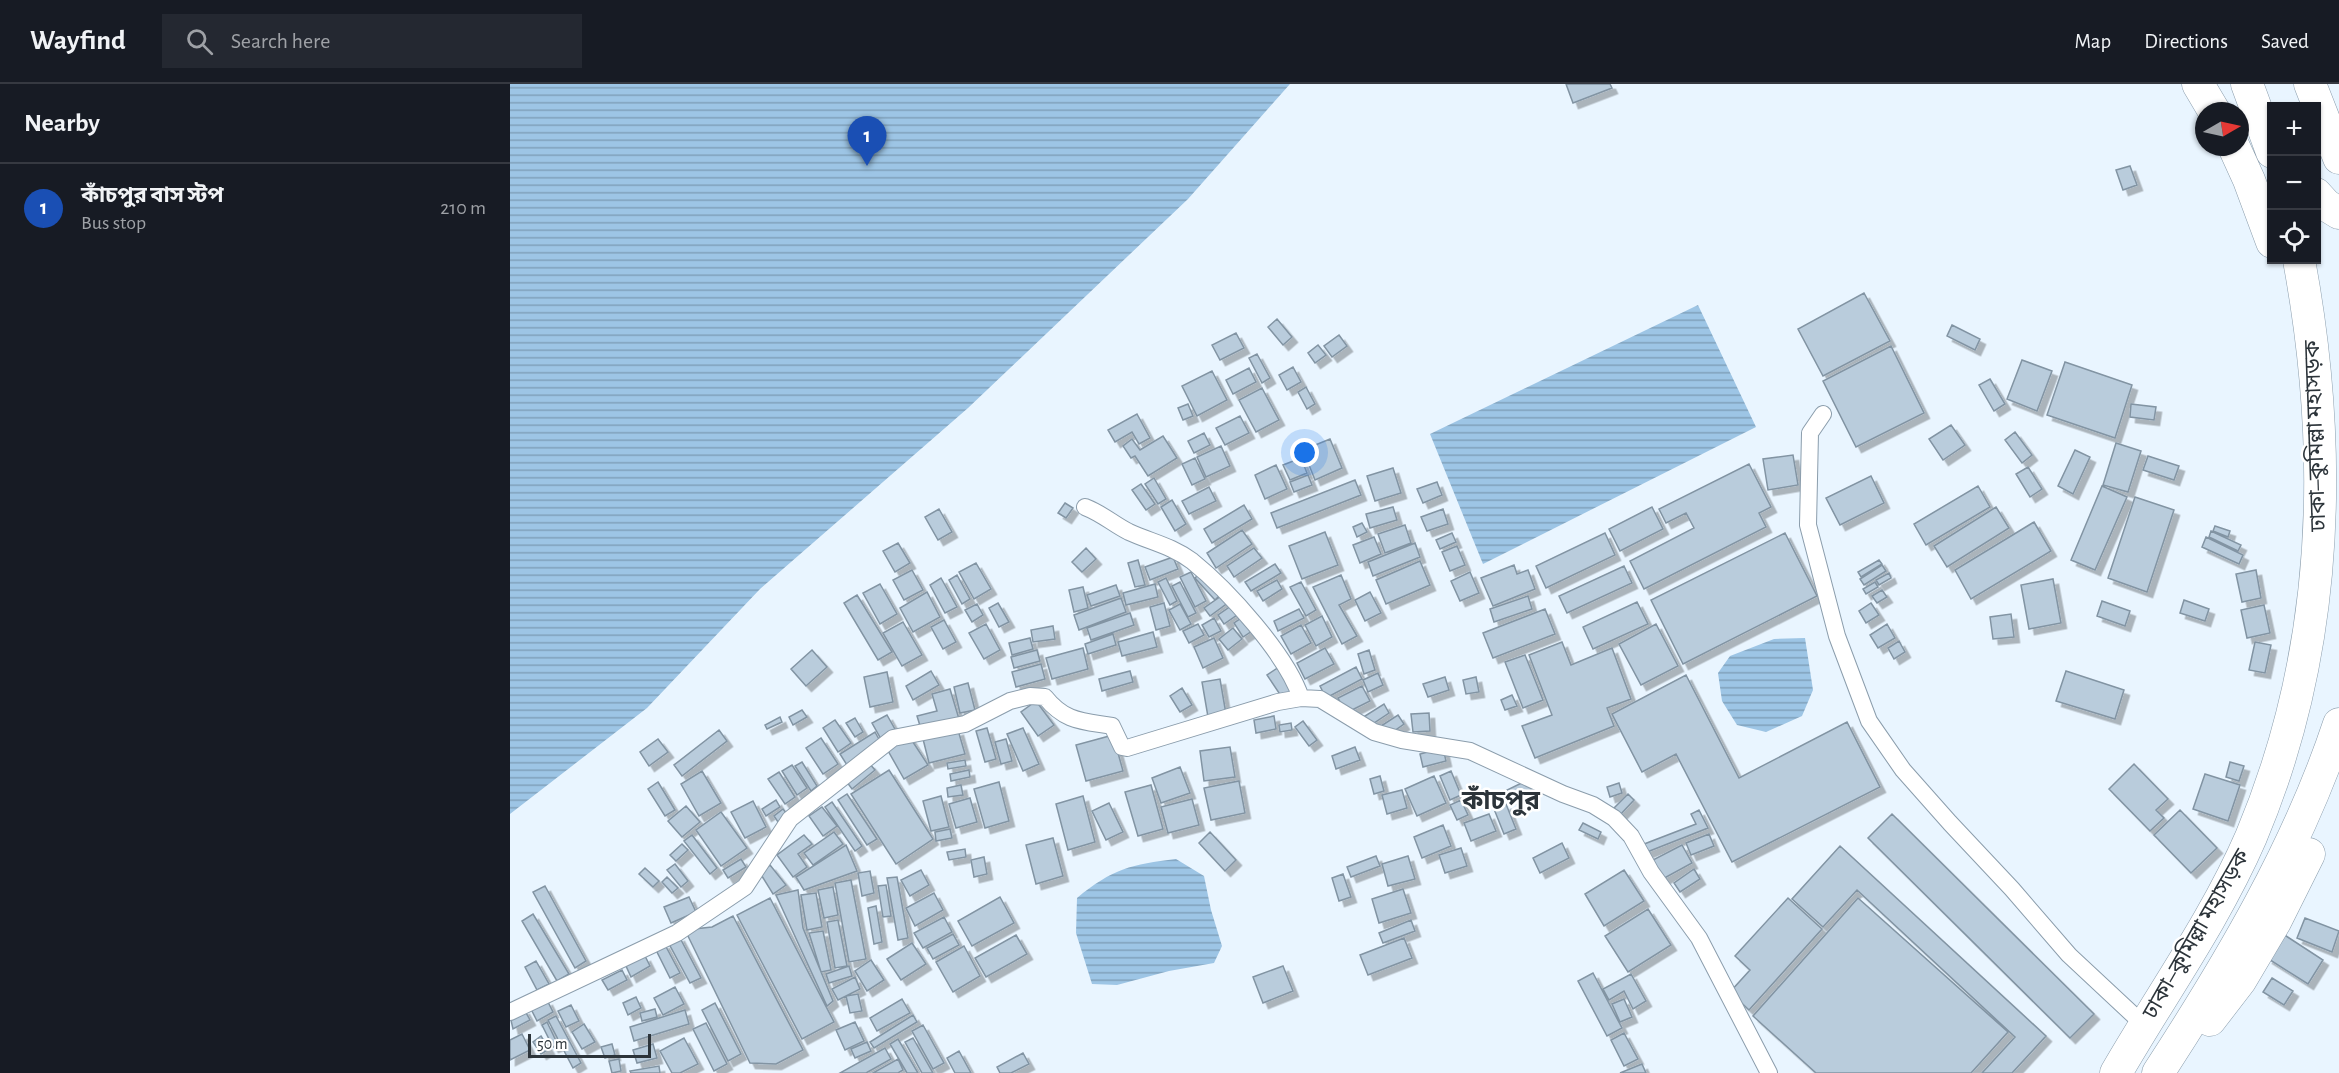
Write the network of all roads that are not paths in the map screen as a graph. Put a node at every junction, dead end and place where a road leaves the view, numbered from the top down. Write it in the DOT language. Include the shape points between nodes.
graph roads {
  1 [pos="2198,84"];
  2 [pos="2247,84"];
  3 [pos="2270,84"];
  4 [pos="2310,84"];
  5 [pos="2330,84"];
  6 [pos="2339,96"];
  7 [pos="2209,102"];
  8 [pos="2278,102"];
  9 [pos="2267,141"];
  10 [pos="2238,156"];
  11 [pos="2339,158"];
  12 [pos="2321,200"];
  13 [pos="2339,213"];
  14 [pos="2267,231"];
  15 [pos="2278,264"];
  16 [pos="2301,264"];
  17 [pos="2314,355"];
  18 [pos="1823,414"];
  19 [pos="1085,507"];
  20 [pos="1301,698"];
  21 [pos="2339,724"];
  22 [pos="2339,782"];
  23 [pos="510,1012"];
  24 [pos="2144,1025"];
  25 [pos="2165,1063"];
  26 [pos="1769,1073"];
  27 [pos="2116,1073"];
  1 -- 7 [label="highway"];
  2 -- 9 [label="highway"];
  3 -- 8 [label="highway"];
  4 -- 11 [label="highway"];
  5 -- 6 [label="highway"];
  10 -- 14 [label="highway"];
  12 -- 13 [label="highway"];
  15 -- 17 [label="highway" via="2295,322"];
  16 -- 17 [label="highway, ঢাকা–কুমিল্লা মহাসড়ক"];
  17 -- 24 [label="highway, ঢাকা–কুমিল্লা মহাসড়ক" via="2321,474 2319,542 2306,660 2295,711 2250,838 2198,938"];
  18 -- 24 [label="street" via="1810,433 1808,525 1837,636 1869,721 1903,770 2069,955"];
  19 -- 20 [label="street" via="1191,560 1221,588 1274,650"];
  20 -- 23 [label="street" via="1127,748 1122,747 1112,726 1081,723 1054,708 1045,697 1030,696 1010,701 965,724 893,738 790,819 745,887 677,933"];
  20 -- 26 [label="street" via="1320,699 1374,732 1470,751 1614,818 1631,836 1651,872 1699,938"];
  21 -- 25 [label="highway, ঢাকা–কুমিল্লা মহাসড়ক" via="2283,858"];
  22 -- 25 [label="highway" via="2306,861 2240,981 2217,1013"];
  24 -- 27 [label="highway, ঢাকা–কুমিল্লা মহাসড়ক"];
}
